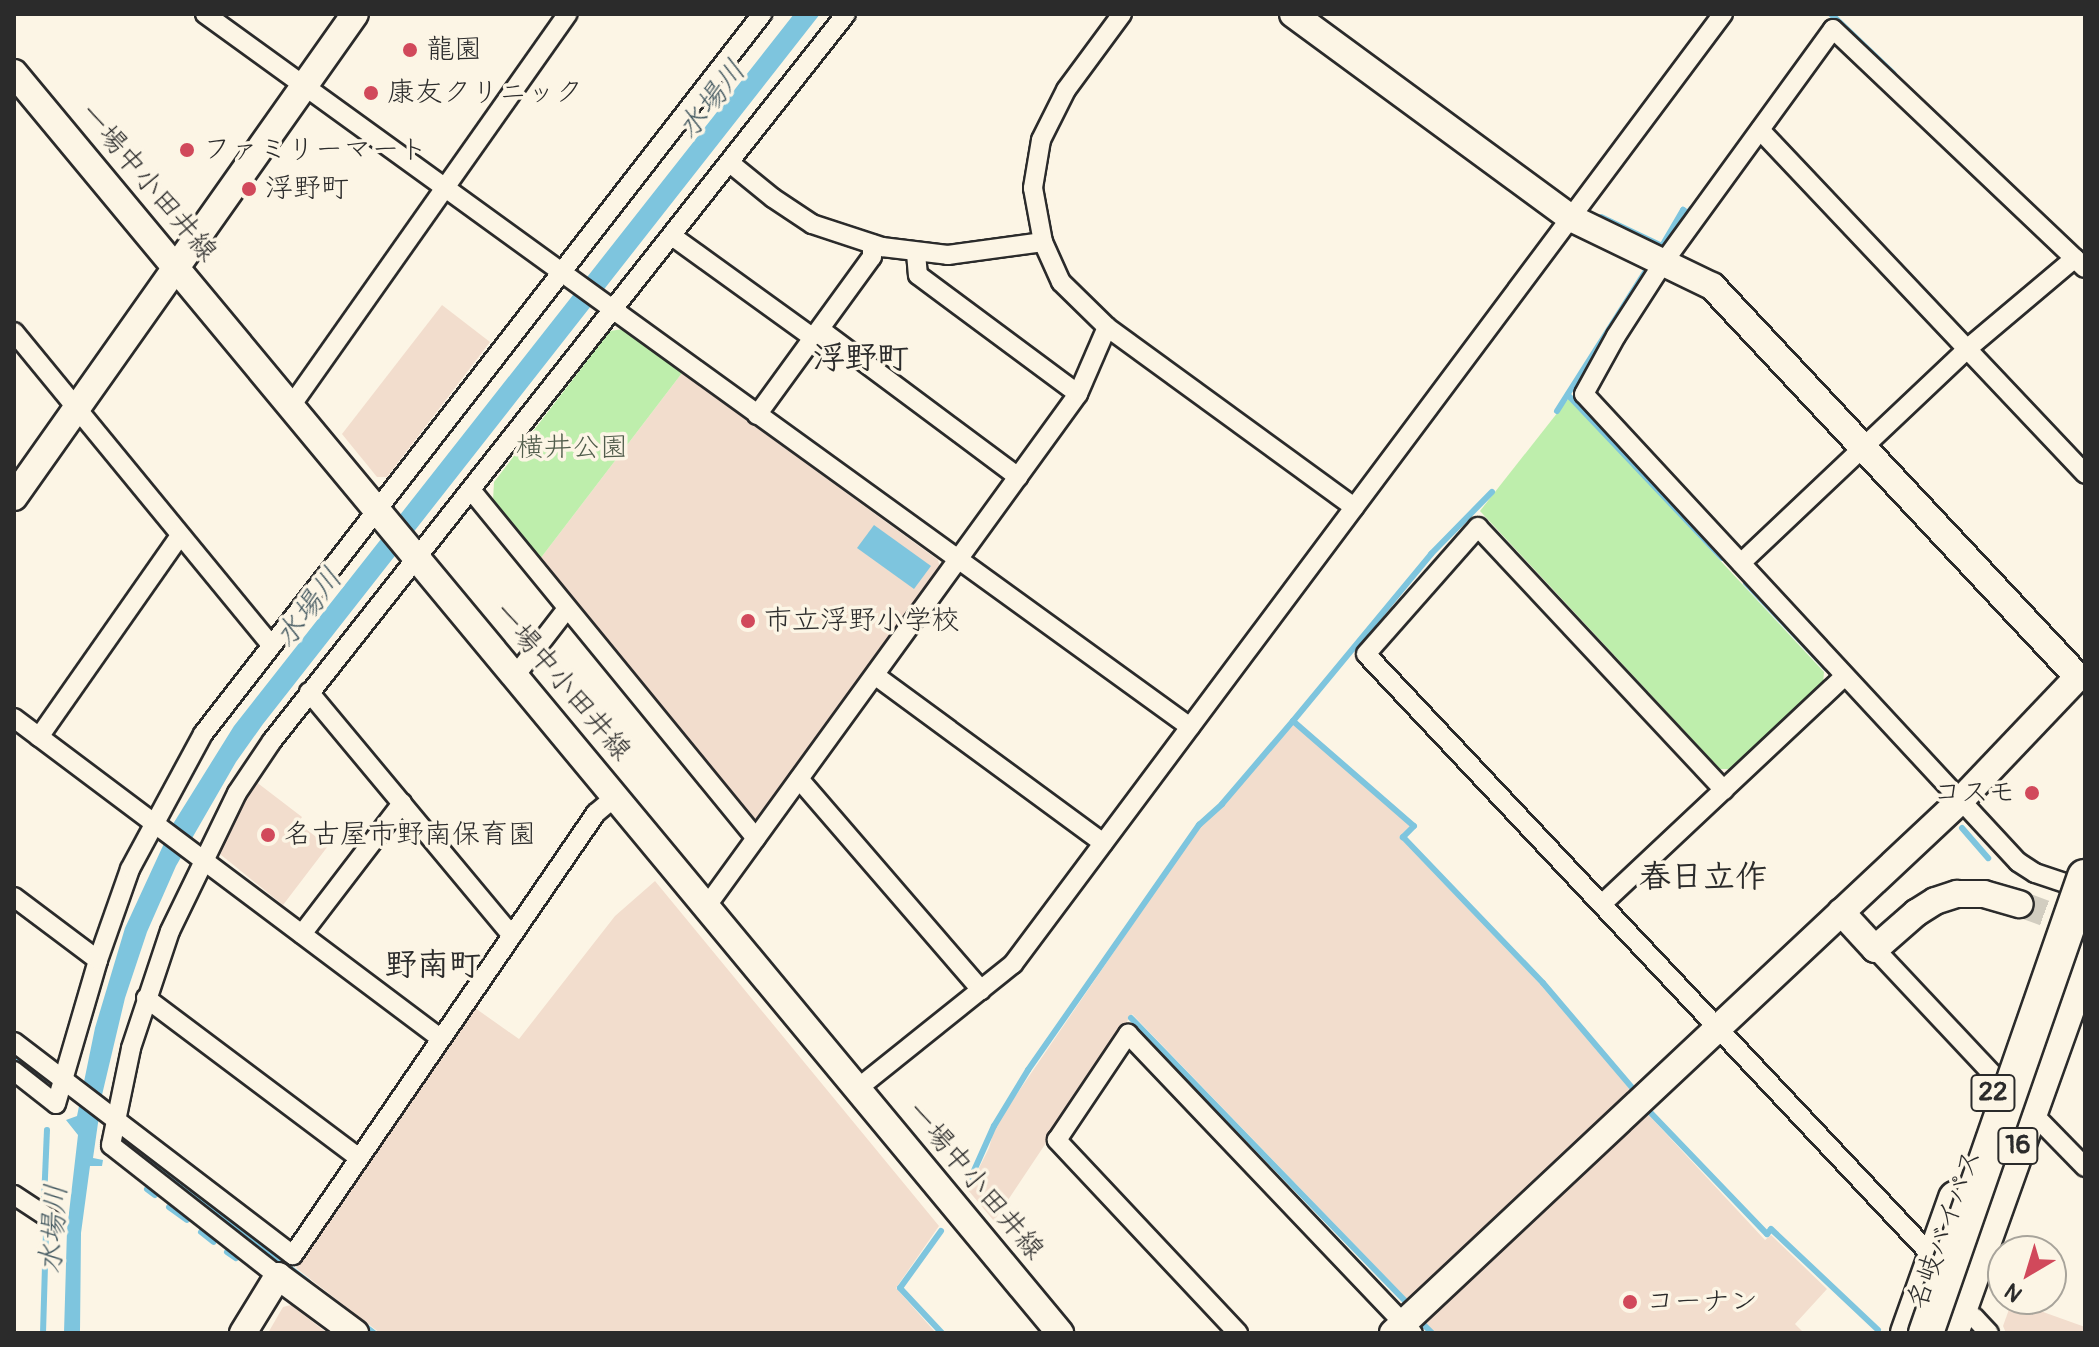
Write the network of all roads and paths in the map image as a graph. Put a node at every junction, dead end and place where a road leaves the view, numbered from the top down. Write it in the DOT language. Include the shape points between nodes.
graph roads {
  1 [pos="205,14"];
  2 [pos="355,14"];
  3 [pos="568,14"];
  4 [pos="846,14"];
  5 [pos="1122,14"];
  6 [pos="1293,14"];
  7 [pos="1723,14"];
  8 [pos="755,17"];
  9 [pos="14,73"];
  10 [pos="305,86"];
  11 [pos="1760,130"];
  12 [pos="730,163"];
  13 [pos="445,189"];
  14 [pos="1569,217"];
  15 [pos="672,236"];
  16 [pos="1043,242"];
  17 [pos="872,244"];
  18 [pos="916,253"];
  19 [pos="1663,263"];
  20 [pos="2080,263"];
  21 [pos="178,268"];
  22 [pos="564,275"];
  23 [pos="610,308"];
  24 [pos="1107,327"];
  25 [pos="14,332"];
  26 [pos="818,334"];
  27 [pos="1967,349"];
  28 [pos="1078,394"];
  29 [pos="291,406"];
  30 [pos="77,409"];
  31 [pos="757,415"];
  32 [pos="1864,447"];
  33 [pos="2085,474"];
  34 [pos="1018,477"];
  35 [pos="471,490"];
  36 [pos="14,497"];
  37 [pos="1354,507"];
  38 [pos="379,512"];
  39 [pos="180,536"];
  40 [pos="412,552"];
  41 [pos="959,560"];
  42 [pos="1741,563"];
  43 [pos="566,610"];
  44 [pos="271,645"];
  45 [pos="515,676"];
  46 [pos="876,676"];
  47 [pos="1845,676"];
  48 [pos="2081,678"];
  49 [pos="309,692"];
  50 [pos="14,718"];
  51 [pos="1190,727"];
  52 [pos="39,737"];
  53 [pos="799,779"];
  54 [pos="1724,790"];
  55 [pos="615,797"];
  56 [pos="1961,800"];
  57 [pos="402,803"];
  58 [pos="156,824"];
  59 [pos="756,838"];
  60 [pos="1103,843"];
  61 [pos="201,858"];
  62 [pos="2081,872"];
  63 [pos="14,897"];
  64 [pos="1602,904"];
  65 [pos="2020,904"];
  66 [pos="706,907"];
  67 [pos="1841,912"];
  68 [pos="302,934"];
  69 [pos="512,936"];
  70 [pos="1875,949"];
  71 [pos="2085,958"];
  72 [pos="98,960"];
  73 [pos="2085,984"];
  74 [pos="981,990"];
  75 [pos="146,998"];
  76 [pos="1718,1028"];
  77 [pos="440,1038"];
  78 [pos="14,1042"];
  79 [pos="15,1073"];
  80 [pos="1998,1080"];
  81 [pos="69,1084"];
  82 [pos="857,1089"];
  83 [pos="110,1116"];
  84 [pos="2041,1122"];
  85 [pos="359,1158"];
  86 [pos="2085,1167"];
  87 [pos="14,1195"];
  88 [pos="52,1220"];
  89 [pos="1934,1258"];
  90 [pos="278,1276"];
  91 [pos="1971,1329"];
  92 [pos="1403,1330"];
  93 [pos="243,1333"];
  94 [pos="355,1333"];
  95 [pos="1060,1333"];
  96 [pos="1238,1333"];
  97 [pos="1908,1333"];
  98 [pos="1926,1333"];
  1 -- 10 [label="street"];
  2 -- 10 [label="street"];
  3 -- 13 [label="street"];
  4 -- 12 [label="street"];
  5 -- 16 [label="street" via="1066,90 1041,140 1033,188"];
  6 -- 14 [label="street"];
  7 -- 14 [label="street"];
  8 -- 22 [label="street"];
  9 -- 21 [label="street, 一場中小田井線"];
  10 -- 13 [label="street"];
  10 -- 21 [label="street"];
  11 -- 19 [label="street"];
  11 -- 20 [label="street" via="1833,29"];
  11 -- 27 [label="street"];
  12 -- 15 [label="street"];
  12 -- 17 [label="street" via="812,224"];
  13 -- 22 [label="street"];
  13 -- 29 [label="street"];
  14 -- 19 [label="street"];
  14 -- 37 [label="street"];
  15 -- 23 [label="street"];
  15 -- 26 [label="street"];
  16 -- 18 [label="street" via="979,252"];
  16 -- 24 [label="street" via="1061,282"];
  17 -- 18 [label="street"];
  17 -- 26 [label="street" via="872,257"];
  18 -- 28 [label="street" via="918,275"];
  19 -- 32 [label="street" via="1712,286"];
  19 -- 42 [label="street" via="1584,394"];
  20 -- 27 [label="street"];
  21 -- 29 [label="street, 一場中小田井線"];
  21 -- 30 [label="street"];
  22 -- 23 [label="street"];
  22 -- 38 [label="street"];
  23 -- 31 [label="street"];
  23 -- 35 [label="street"];
  24 -- 28 [label="street"];
  24 -- 37 [label="street"];
  25 -- 30 [label="street"];
  26 -- 31 [label="street"];
  26 -- 34 [label="street"];
  27 -- 32 [label="street"];
  27 -- 33 [label="street"];
  28 -- 34 [label="street"];
  29 -- 38 [label="street, 一場中小田井線"];
  30 -- 36 [label="street"];
  30 -- 39 [label="street"];
  31 -- 41 [label="street"];
  32 -- 42 [label="street"];
  32 -- 48 [label="street"];
  34 -- 41 [label="street"];
  35 -- 40 [label="street"];
  35 -- 43 [label="street"];
  37 -- 51 [label="street"];
  38 -- 40 [label="street, 一場中小田井線"];
  38 -- 44 [label="street"];
  39 -- 44 [label="street"];
  39 -- 52 [label="street"];
  40 -- 45 [label="street, 一場中小田井線"];
  40 -- 49 [label="street"];
  41 -- 46 [label="street"];
  41 -- 51 [label="street"];
  42 -- 47 [label="street"];
  43 -- 45 [label="street"];
  43 -- 59 [label="street"];
  44 -- 58 [label="street" via="203,734"];
  45 -- 55 [label="street, 一場中小田井線"];
  46 -- 53 [label="street"];
  46 -- 60 [label="street"];
  47 -- 54 [label="street"];
  47 -- 56 [label="street"];
  48 -- 56 [label="street"];
  49 -- 57 [label="street"];
  49 -- 61 [label="street" via="237,793"];
  50 -- 52 [label="street"];
  51 -- 60 [label="street"];
  52 -- 58 [label="street"];
  53 -- 59 [label="street"];
  53 -- 74 [label="street"];
  54 -- 64 [label="street"];
  54 -- 64 [label="street" via="1478,527 1366,654"];
  55 -- 66 [label="street, 一場中小田井線"];
  55 -- 69 [label="street" via="596,813"];
  56 -- 62 [label="street" via="2026,869"];
  56 -- 67 [label="street"];
  57 -- 68 [label="street"];
  57 -- 69 [label="street"];
  58 -- 61 [label="street"];
  58 -- 72 [label="street" via="130,869"];
  59 -- 66 [label="street"];
  60 -- 74 [label="street" via="1013,964"];
  61 -- 68 [label="street"];
  61 -- 75 [label="street"];
  62 -- 80 [label="highway, 名岐バイパス / 22"];
  62 -- 98 [label="highway, 16, bridge"];
  63 -- 72 [label="street"];
  64 -- 76 [label="street"];
  65 -- 70 [label="street" via="1984,894 1957,894 1916,913"];
  66 -- 82 [label="street, 一場中小田井線"];
  67 -- 70 [label="street"];
  67 -- 76 [label="street"];
  68 -- 77 [label="street"];
  69 -- 77 [label="street"];
  70 -- 80 [label="street"];
  71 -- 91 [label="highway, 16"];
  72 -- 81 [label="street"];
  73 -- 84 [label="highway, 名岐バイパス / 22"];
  74 -- 82 [label="street"];
  75 -- 83 [label="street"];
  75 -- 85 [label="street"];
  76 -- 89 [label="street"];
  76 -- 92 [label="street"];
  77 -- 85 [label="street"];
  78 -- 81 [label="street"];
  79 -- 81 [label="street" via="56,1104"];
  80 -- 89 [label="highway, 名岐バイパス / 22"];
  81 -- 83 [label="street"];
  82 -- 95 [label="street, 一場中小田井線"];
  83 -- 85 [label="street" via="293,1255"];
  83 -- 90 [label="street" via="111,1145"];
  84 -- 86 [label="street"];
  84 -- 91 [label="highway, 名岐バイパス / 22"];
  87 -- 88 [label="street"];
  89 -- 97 [label="highway, 名岐バイパス / 22"];
  90 -- 93 [label="street"];
  90 -- 94 [label="street"];
  92 -- 96 [label="street" via="1128,1034 1057,1140"];
}
